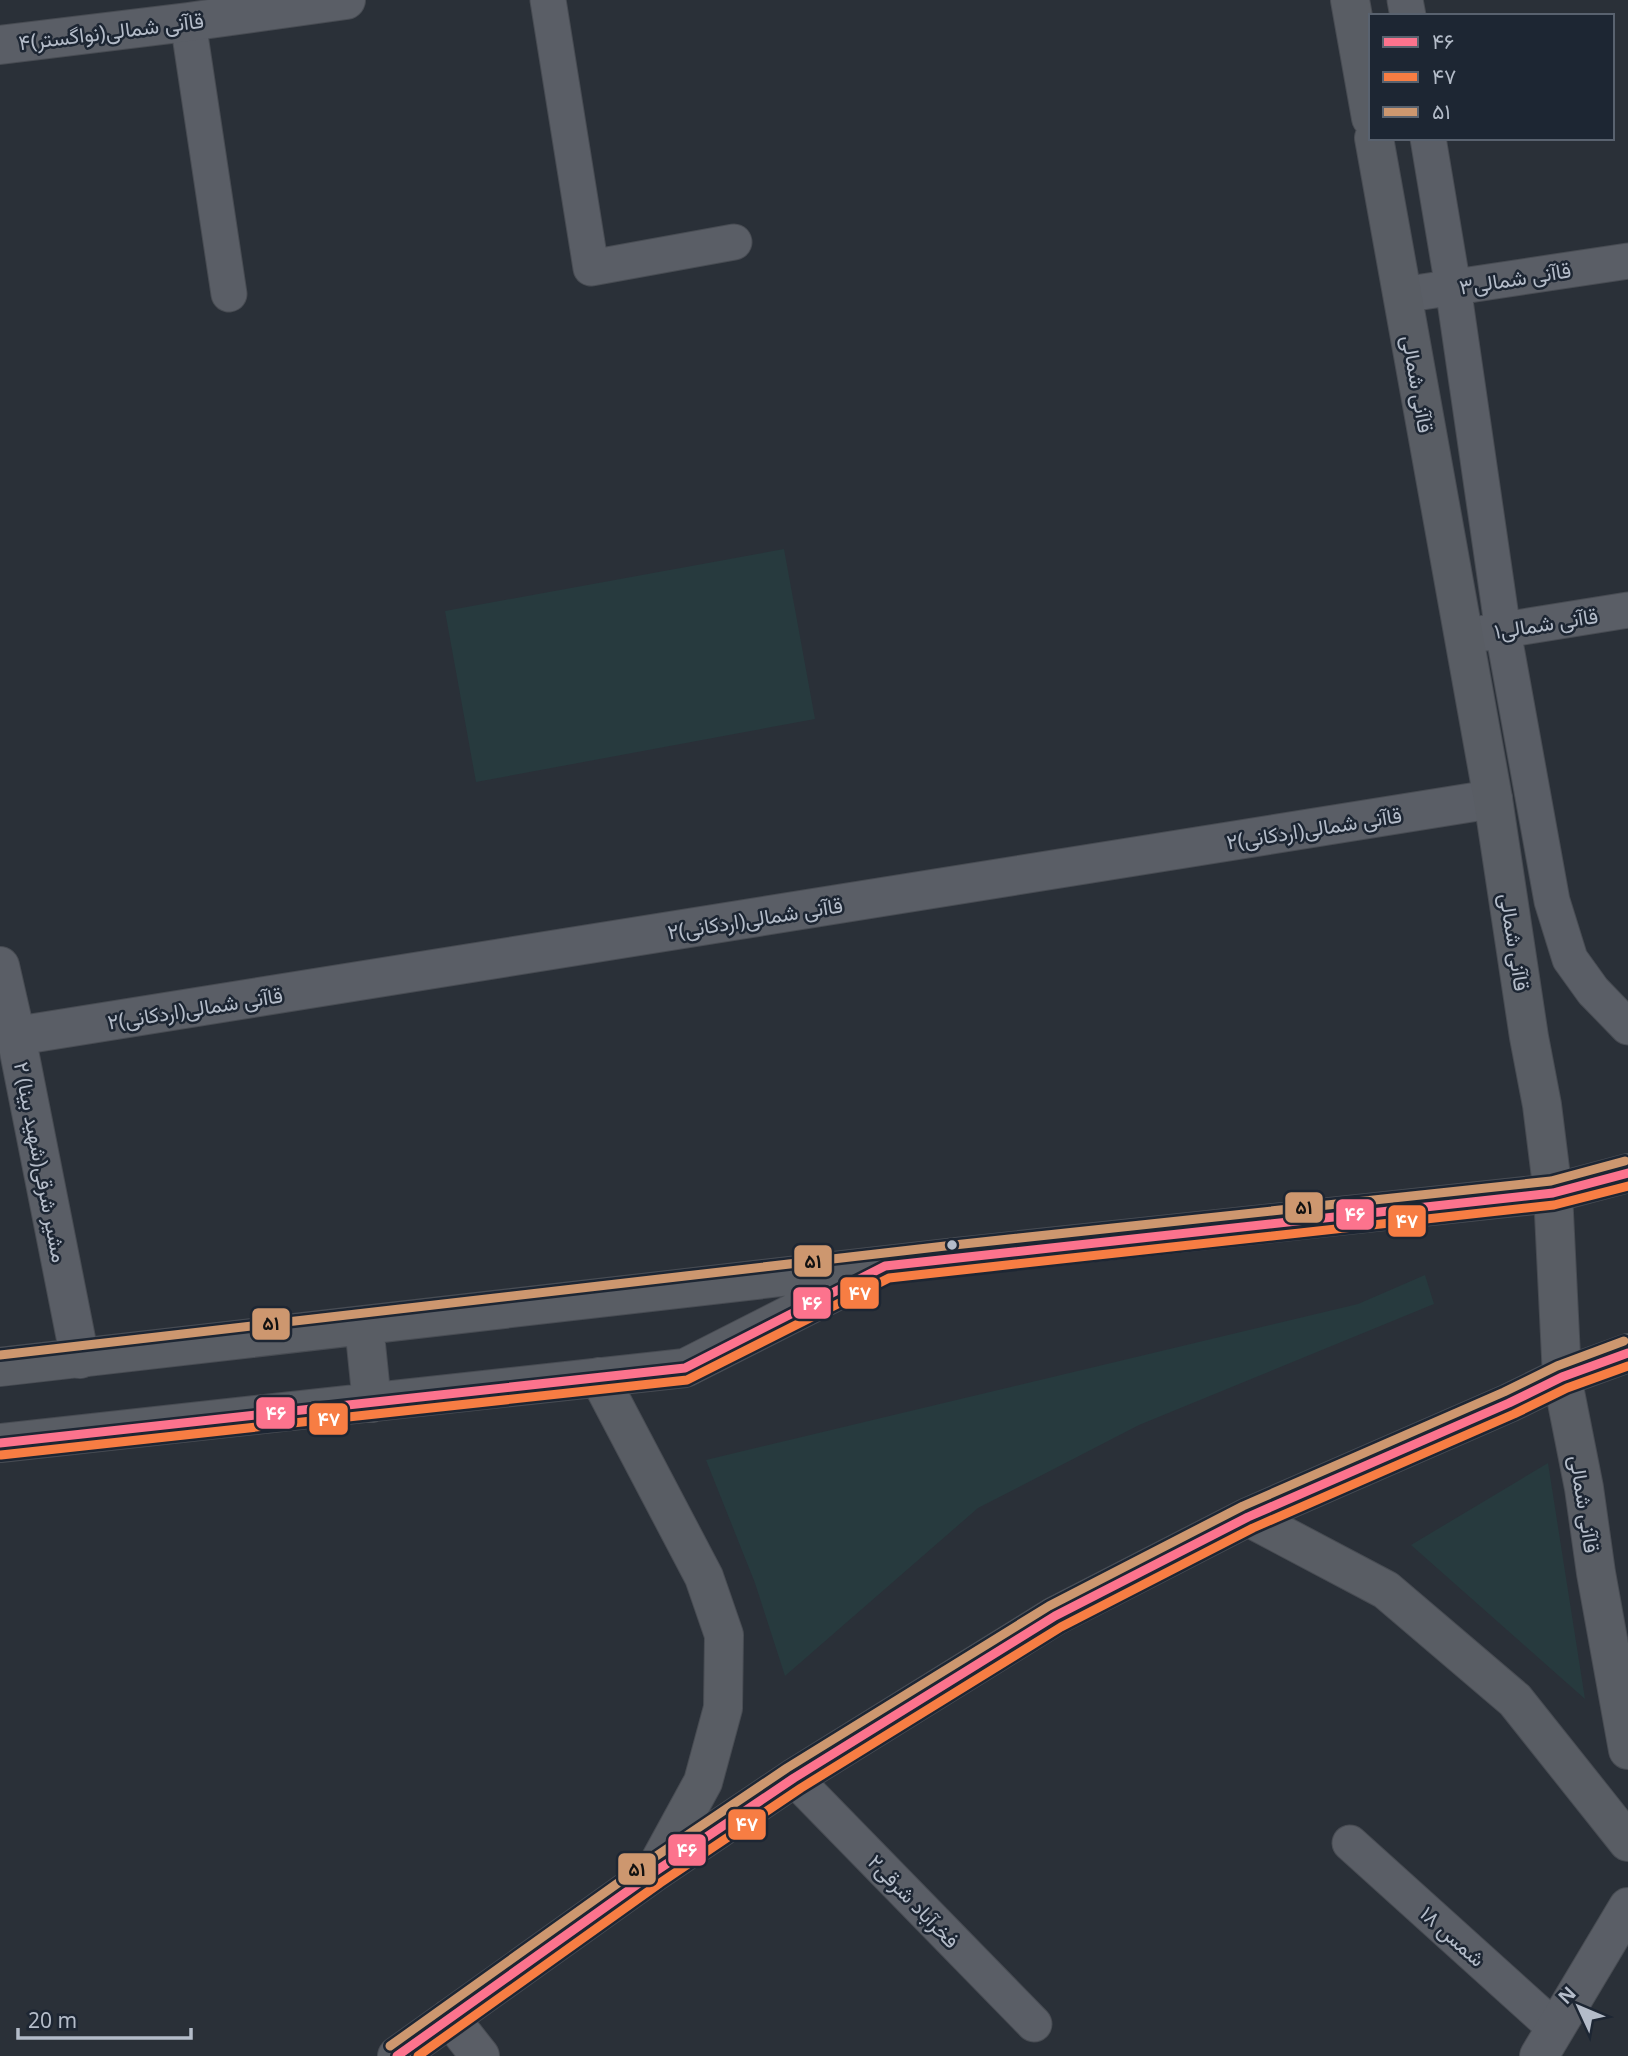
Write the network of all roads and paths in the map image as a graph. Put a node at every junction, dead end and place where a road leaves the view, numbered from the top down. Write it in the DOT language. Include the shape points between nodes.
graph roads {
  1 [pos="346,0"];
  2 [pos="548,0"];
  3 [pos="1350,0"];
  4 [pos="188,22"];
  5 [pos="0,45"];
  6 [pos="1369,107"];
  7 [pos="1374,140"];
  8 [pos="1428,140"];
  9 [pos="734,243"];
  10 [pos="1628,261"];
  11 [pos="1453,287"];
  12 [pos="229,294"];
  13 [pos="1402,295"];
  14 [pos="1628,611"];
  15 [pos="1503,631"];
  16 [pos="1463,636"];
  17 [pos="1493,799"];
  18 [pos="0,966"];
  19 [pos="1628,1027"];
  20 [pos="16,1036"];
  21 [pos="1628,1173"];
  22 [pos="1553,1193"];
  23 [pos="885,1266"];
  24 [pos="364,1325"];
  25 [pos="1628,1353"];
  26 [pos="80,1359"];
  27 [pos="0,1367"];
  28 [pos="599,1377"];
  29 [pos="1562,1377"];
  30 [pos="372,1403"];
  31 [pos="0,1443"];
  32 [pos="1248,1517"];
  33 [pos="1628,1750"];
  34 [pos="794,1778"];
  35 [pos="1628,1842"];
  36 [pos="1350,1843"];
  37 [pos="653,1873"];
  38 [pos="1628,1906"];
  39 [pos="450,2018"];
  40 [pos="1034,2024"];
  41 [pos="1547,2043"];
  42 [pos="397,2056"];
  43 [pos="480,2056"];
  1 -- 4 [label="street, ۴قاآنی شمالی(نواگستر)"];
  2 -- 9 [label="lane" via="591,268"];
  3 -- 6 [label="main road"];
  4 -- 5 [label="street, ۴قاآنی شمالی(نواگستر)"];
  4 -- 12 [label="lane"];
  7 -- 13 [label="main road, قاآنی شمالی"];
  8 -- 11 [label="lane"];
  10 -- 11 [label="lane, قاآنی شمالی۳"];
  11 -- 13 [label="lane, قاآنی شمالی۳"];
  11 -- 15 [label="lane"];
  13 -- 16 [label="main road, قاآنی شمالی"];
  14 -- 15 [label="lane, قاآنی شمالی۱"];
  15 -- 16 [label="lane, قاآنی شمالی۱"];
  15 -- 19 [label="lane" via="1552,901 1570,959"];
  16 -- 17 [label="main road, قاآنی شمالی"];
  17 -- 20 [label="street, ۲قاآنی شمالی(اردکانی)"];
  17 -- 22 [label="main road, قاآنی شمالی"];
  18 -- 20 [label="street, ۲ مشیر شرقی(شهید بینا)"];
  20 -- 26 [label="street, ۲ مشیر شرقی(شهید بینا)"];
  21 -- 22 [label="main road"];
  22 -- 23 [label="main road"];
  22 -- 29 [label="main road, قاآنی شمالی"];
  23 -- 24 [label="main road"];
  23 -- 28 [label="main road" via="685,1368"];
  24 -- 26 [label="main road"];
  24 -- 30 [label="main road"];
  25 -- 29 [label="main road"];
  26 -- 27 [label="main road"];
  28 -- 30 [label="main road"];
  28 -- 37 [label="main road" via="704,1577 724,1634 723,1708 703,1782"];
  29 -- 32 [label="main road"];
  29 -- 33 [label="main road, قاآنی شمالی"];
  30 -- 31 [label="main road"];
  32 -- 34 [label="main road" via="1055,1616"];
  32 -- 35 [label="main road" via="1387,1590 1515,1700"];
  34 -- 37 [label="main road"];
  34 -- 40 [label="lane, ۲فخرآباد شرقی"];
  36 -- 41 [label="lane, شمس ۱۸"];
  37 -- 39 [label="main road"];
  38 -- 41 [label="street"];
  39 -- 42 [label="main road"];
  39 -- 43 [label="street"];
}
